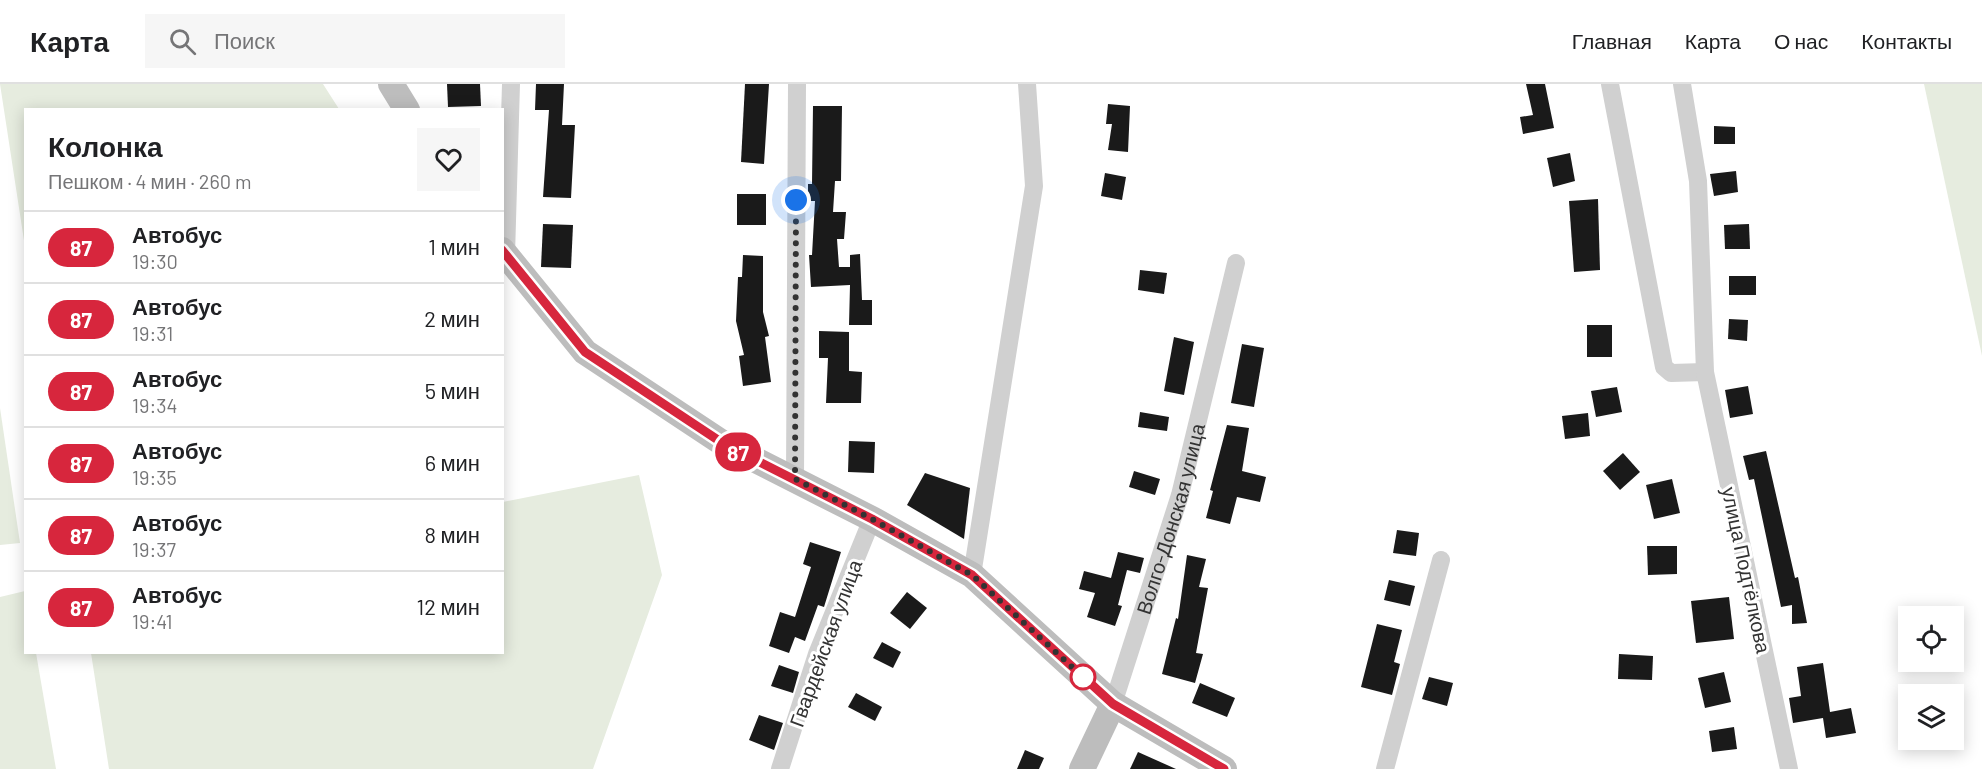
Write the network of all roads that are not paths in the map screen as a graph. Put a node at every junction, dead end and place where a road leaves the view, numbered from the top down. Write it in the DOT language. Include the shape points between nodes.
graph roads {
  1 [pos="391,84"];
  2 [pos="511,84"];
  3 [pos="797,84"];
  4 [pos="1027,84"];
  5 [pos="1610,84"];
  6 [pos="1682,84"];
  7 [pos="406,108"];
  8 [pos="504,252"];
  9 [pos="1236,263"];
  10 [pos="1705,372"];
  11 [pos="795,479"];
  12 [pos="872,519"];
  13 [pos="1441,560"];
  14 [pos="972,575"];
  15 [pos="1113,704"];
  16 [pos="780,769"];
  17 [pos="1083,769"];
  18 [pos="1224,769"];
  19 [pos="1385,769"];
  20 [pos="1789,769"];
  1 -- 7 [label="street"];
  2 -- 8 [label="street"];
  3 -- 11 [label="street"];
  4 -- 14 [label="street" via="1034,186"];
  5 -- 10 [label="street" via="1664,367 1671,373"];
  6 -- 10 [label="street, улица Подтёлкова" via="1698,181"];
  8 -- 11 [label="street" via="585,352 724,444"];
  9 -- 15 [label="street, Волго-Донская улица" via="1180,495"];
  10 -- 20 [label="street, улица Подтёлкова"];
  11 -- 12 [label="street"];
  12 -- 14 [label="street"];
  12 -- 16 [label="street, Гвардейская улица" via="817,654"];
  13 -- 19 [label="street"];
  14 -- 15 [label="street"];
  15 -- 17 [label="street, Волго-Донская улица"];
  15 -- 18 [label="street"];
}
